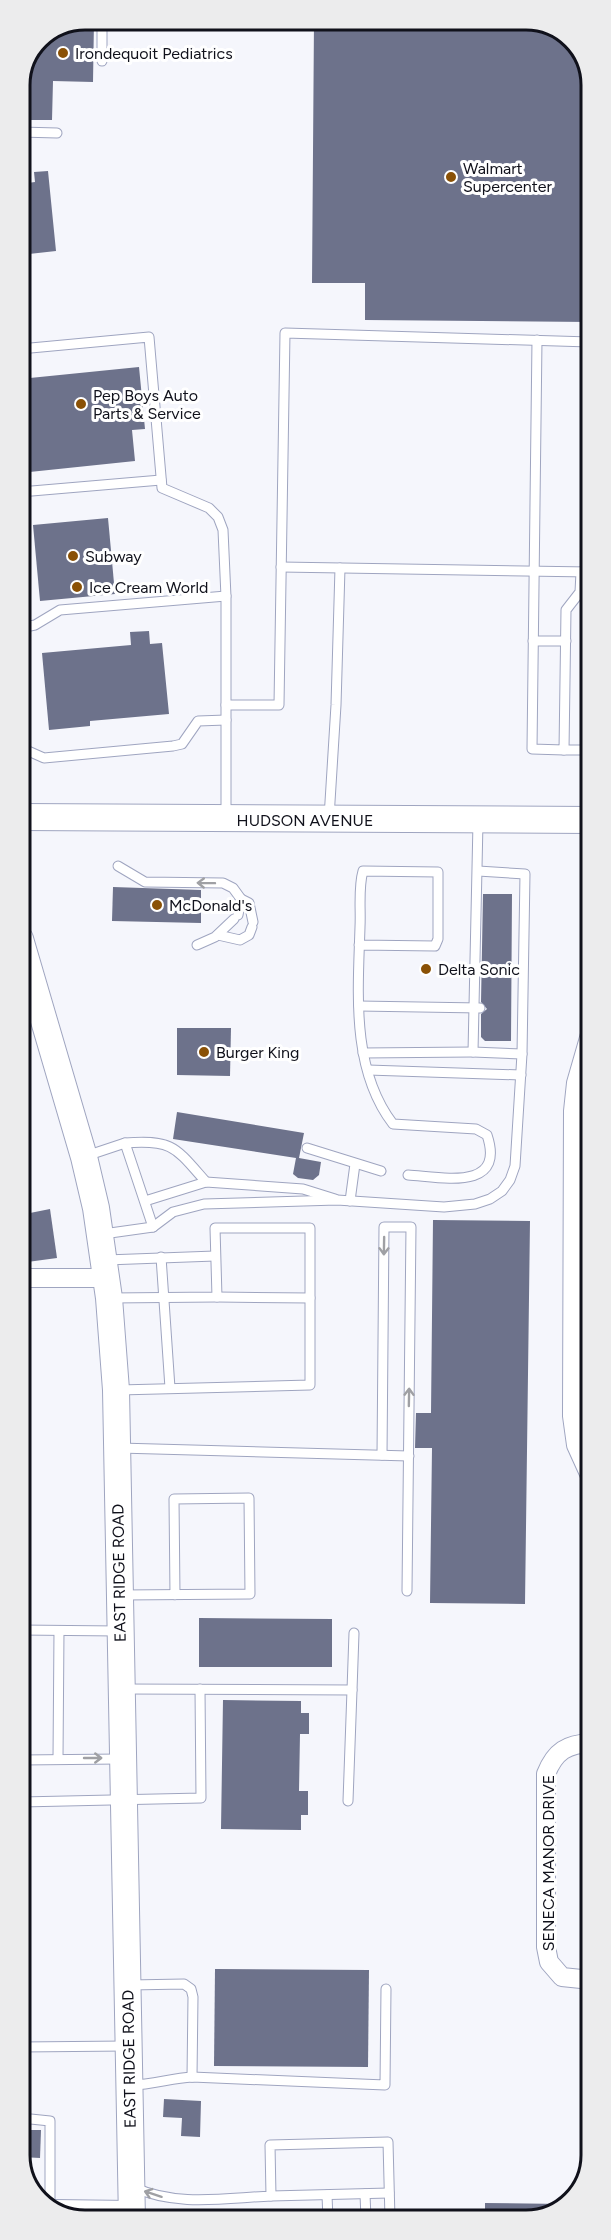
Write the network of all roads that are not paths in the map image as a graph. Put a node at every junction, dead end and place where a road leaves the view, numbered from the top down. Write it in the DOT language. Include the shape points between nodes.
graph roads {
  1 [pos="102,30"];
  2 [pos="102,61"];
  3 [pos="30,132"];
  4 [pos="57,133"];
  5 [pos="537,340"];
  6 [pos="581,342"];
  7 [pos="30,348"];
  8 [pos="161,480"];
  9 [pos="30,491"];
  10 [pos="281,567"];
  11 [pos="340,568"];
  12 [pos="534,571"];
  13 [pos="581,572"];
  14 [pos="581,589"];
  15 [pos="580,592"];
  16 [pos="226,596"];
  17 [pos="30,626"];
  18 [pos="533,641"];
  19 [pos="566,641"];
  20 [pos="226,705"];
  21 [pos="226,720"];
  22 [pos="564,750"];
  23 [pos="581,750"];
  24 [pos="30,753"];
  25 [pos="30,817"];
  26 [pos="226,819"];
  27 [pos="328,820"];
  28 [pos="478,820"];
  29 [pos="581,820"];
  30 [pos="118,866"];
  31 [pos="478,871"];
  32 [pos="242,899"];
  33 [pos="512,915"];
  34 [pos="524,915"];
  35 [pos="218,935"];
  36 [pos="512,939"];
  37 [pos="524,940"];
  38 [pos="197,945"];
  39 [pos="359,945"];
  40 [pos="512,966"];
  41 [pos="523,966"];
  42 [pos="30,973"];
  43 [pos="511,990"];
  44 [pos="523,990"];
  45 [pos="359,1006"];
  46 [pos="478,1008"];
  47 [pos="511,1010"];
  48 [pos="522,1010"];
  49 [pos="473,1052"];
  50 [pos="363,1053"];
  51 [pos="522,1054"];
  52 [pos="581,1066"];
  53 [pos="368,1070"];
  54 [pos="521,1076"];
  55 [pos="126,1143"];
  56 [pos="307,1148"];
  57 [pos="84,1156"];
  58 [pos="355,1164"];
  59 [pos="381,1171"];
  60 [pos="408,1174"];
  61 [pos="206,1182"];
  62 [pos="337,1200"];
  63 [pos="145,1201"];
  64 [pos="350,1201"];
  65 [pos="153,1227"];
  66 [pos="100,1234"];
  67 [pos="215,1256"];
  68 [pos="161,1257"];
  69 [pos="573,1269"];
  70 [pos="581,1269"];
  71 [pos="30,1278"];
  72 [pos="107,1279"];
  73 [pos="165,1297"];
  74 [pos="217,1297"];
  75 [pos="310,1298"];
  76 [pos="572,1378"];
  77 [pos="581,1378"];
  78 [pos="170,1388"];
  79 [pos="116,1390"];
  80 [pos="117,1448"];
  81 [pos="382,1455"];
  82 [pos="581,1455"];
  83 [pos="409,1456"];
  84 [pos="407,1591"];
  85 [pos="120,1595"];
  86 [pos="175,1595"];
  87 [pos="30,1630"];
  88 [pos="59,1631"];
  89 [pos="120,1631"];
  90 [pos="354,1633"];
  91 [pos="121,1689"];
  92 [pos="200,1689"];
  93 [pos="352,1690"];
  94 [pos="581,1745"];
  95 [pos="58,1758"];
  96 [pos="30,1760"];
  97 [pos="123,1760"];
  98 [pos="123,1800"];
  99 [pos="348,1801"];
  100 [pos="30,1802"];
  101 [pos="581,1979"];
  102 [pos="127,1985"];
  103 [pos="386,1989"];
  104 [pos="128,2046"];
  105 [pos="30,2047"];
  106 [pos="192,2077"];
  107 [pos="129,2085"];
  108 [pos="30,2119"];
  109 [pos="389,2193"];
  110 [pos="365,2194"];
  111 [pos="327,2195"];
  112 [pos="271,2196"];
  113 [pos="54,2200"];
  114 [pos="131,2205"];
  115 [pos="71,2208"];
  116 [pos="328,2210"];
  117 [pos="366,2210"];
  118 [pos="390,2210"];
  1 -- 2 [label="lane"];
  3 -- 4 [label="lane"];
  5 -- 6 [label="lane"];
  5 -- 10 [label="lane" via="285,333"];
  5 -- 12 [label="lane"];
  7 -- 8 [label="lane" via="149,337"];
  8 -- 9 [label="lane"];
  8 -- 16 [label="lane" via="162,488 209,508 218,517 223,530"];
  10 -- 11 [label="lane"];
  10 -- 20 [label="lane" via="279,705"];
  11 -- 12 [label="lane"];
  11 -- 27 [label="lane"];
  12 -- 13 [label="lane"];
  12 -- 18 [label="lane"];
  14 -- 15 [label="lane"];
  15 -- 19 [label="lane" via="566,610"];
  16 -- 17 [label="lane" via="60,610"];
  16 -- 20 [label="lane"];
  18 -- 19 [label="lane"];
  18 -- 22 [label="lane" via="532,749"];
  19 -- 22 [label="lane"];
  20 -- 21 [label="lane"];
  21 -- 24 [label="lane" via="198,721 182,744 59,758 37,758"];
  21 -- 26 [label="lane"];
  22 -- 23 [label="lane"];
  25 -- 26 [label="main road, HUDSON AVENUE"];
  26 -- 27 [label="main road, HUDSON AVENUE"];
  27 -- 28 [label="main road, HUDSON AVENUE"];
  28 -- 29 [label="main road, HUDSON AVENUE"];
  28 -- 31 [label="lane"];
  32 -- 30 [label="lane, one-way" via="223,883 145,882"];
  31 -- 34 [label="lane" via="525,874"];
  31 -- 46 [label="lane"];
  32 -- 35 [label="lane" via="236,917"];
  32 -- 35 [label="lane" via="249,903 249,935 240,940"];
  33 -- 34 [label="lane"];
  34 -- 37 [label="lane"];
  35 -- 38 [label="lane"];
  36 -- 37 [label="lane"];
  37 -- 41 [label="lane"];
  39 -- 39 [label="lane" via="363,872 438,872 435,946"];
  39 -- 45 [label="lane"];
  40 -- 41 [label="lane"];
  41 -- 44 [label="lane"];
  42 -- 57 [label="main road, EAST RIDGE ROAD"];
  43 -- 44 [label="lane"];
  44 -- 48 [label="lane"];
  45 -- 46 [label="lane"];
  45 -- 50 [label="lane"];
  46 -- 49 [label="lane"];
  47 -- 48 [label="lane"];
  48 -- 51 [label="lane"];
  49 -- 50 [label="lane"];
  49 -- 51 [label="lane"];
  50 -- 53 [label="lane"];
  51 -- 54 [label="lane"];
  52 -- 69 [label="street" via="573,1111"];
  53 -- 54 [label="lane"];
  53 -- 60 [label="lane" via="378,1104 393,1124 476,1129 487,1135 490,1160 482,1173 471,1178"];
  54 -- 64 [label="lane" via="515,1166 510,1180 496,1195 475,1204 444,1207"];
  55 -- 57 [label="lane"];
  55 -- 61 [label="lane" via="163,1142 185,1158"];
  55 -- 63 [label="lane"];
  56 -- 58 [label="lane"];
  57 -- 66 [label="main road, EAST RIDGE ROAD"];
  58 -- 59 [label="lane"];
  58 -- 64 [label="lane"];
  61 -- 62 [label="lane" via="303,1189"];
  61 -- 63 [label="lane"];
  62 -- 64 [label="lane"];
  62 -- 65 [label="lane" via="204,1204 173,1212"];
  63 -- 65 [label="lane"];
  65 -- 66 [label="lane"];
  66 -- 72 [label="main road, EAST RIDGE ROAD"];
  67 -- 68 [label="lane"];
  67 -- 74 [label="lane"];
  67 -- 75 [label="lane" via="215,1228 310,1228"];
  68 -- 72 [label="lane"];
  68 -- 73 [label="lane"];
  69 -- 70 [label="lane"];
  69 -- 76 [label="street"];
  71 -- 72 [label="street"];
  72 -- 73 [label="lane"];
  72 -- 79 [label="main road, EAST RIDGE ROAD"];
  73 -- 74 [label="lane"];
  73 -- 78 [label="lane"];
  74 -- 75 [label="lane"];
  75 -- 78 [label="lane" via="310,1385"];
  76 -- 77 [label="lane"];
  76 -- 82 [label="street" via="576,1444"];
  78 -- 79 [label="lane"];
  79 -- 80 [label="main road, EAST RIDGE ROAD"];
  80 -- 81 [label="lane"];
  80 -- 85 [label="main road, EAST RIDGE ROAD"];
  81 -- 83 [label="lane"];
  83 -- 81 [label="lane, one-way" via="411,1227 384,1227"];
  83 -- 84 [label="lane"];
  85 -- 86 [label="lane"];
  85 -- 89 [label="main road, EAST RIDGE ROAD"];
  86 -- 86 [label="lane" via="250,1594 249,1498 174,1499"];
  87 -- 88 [label="lane"];
  88 -- 89 [label="lane"];
  88 -- 95 [label="lane"];
  89 -- 91 [label="main road, EAST RIDGE ROAD"];
  90 -- 93 [label="lane"];
  91 -- 92 [label="lane"];
  91 -- 97 [label="main road, EAST RIDGE ROAD"];
  92 -- 93 [label="lane"];
  92 -- 98 [label="lane" via="201,1798"];
  93 -- 99 [label="lane"];
  94 -- 101 [label="street, SENECA MANOR DRIVE" via="564,1748 551,1761 546,1774 546,1947 549,1962 562,1977"];
  95 -- 96 [label="lane"];
  95 -- 97 [label="lane, one-way"];
  97 -- 98 [label="main road, EAST RIDGE ROAD"];
  98 -- 100 [label="lane"];
  98 -- 102 [label="main road, EAST RIDGE ROAD"];
  102 -- 104 [label="main road, EAST RIDGE ROAD"];
  102 -- 106 [label="lane" via="184,1984 191,1989"];
  103 -- 106 [label="lane" via="385,2085"];
  104 -- 105 [label="lane"];
  104 -- 107 [label="main road, EAST RIDGE ROAD"];
  106 -- 107 [label="lane"];
  107 -- 114 [label="main road, EAST RIDGE ROAD"];
  108 -- 113 [label="lane" via="50,2121"];
  109 -- 110 [label="lane"];
  109 -- 112 [label="lane" via="388,2142 340,2143 270,2145"];
  109 -- 118 [label="lane"];
  110 -- 111 [label="lane"];
  110 -- 117 [label="lane"];
  111 -- 112 [label="lane"];
  111 -- 116 [label="lane"];
  112 -- 114 [label="lane, one-way" via="179,2201 150,2194"];
  114 -- 115 [label="street"];
}
